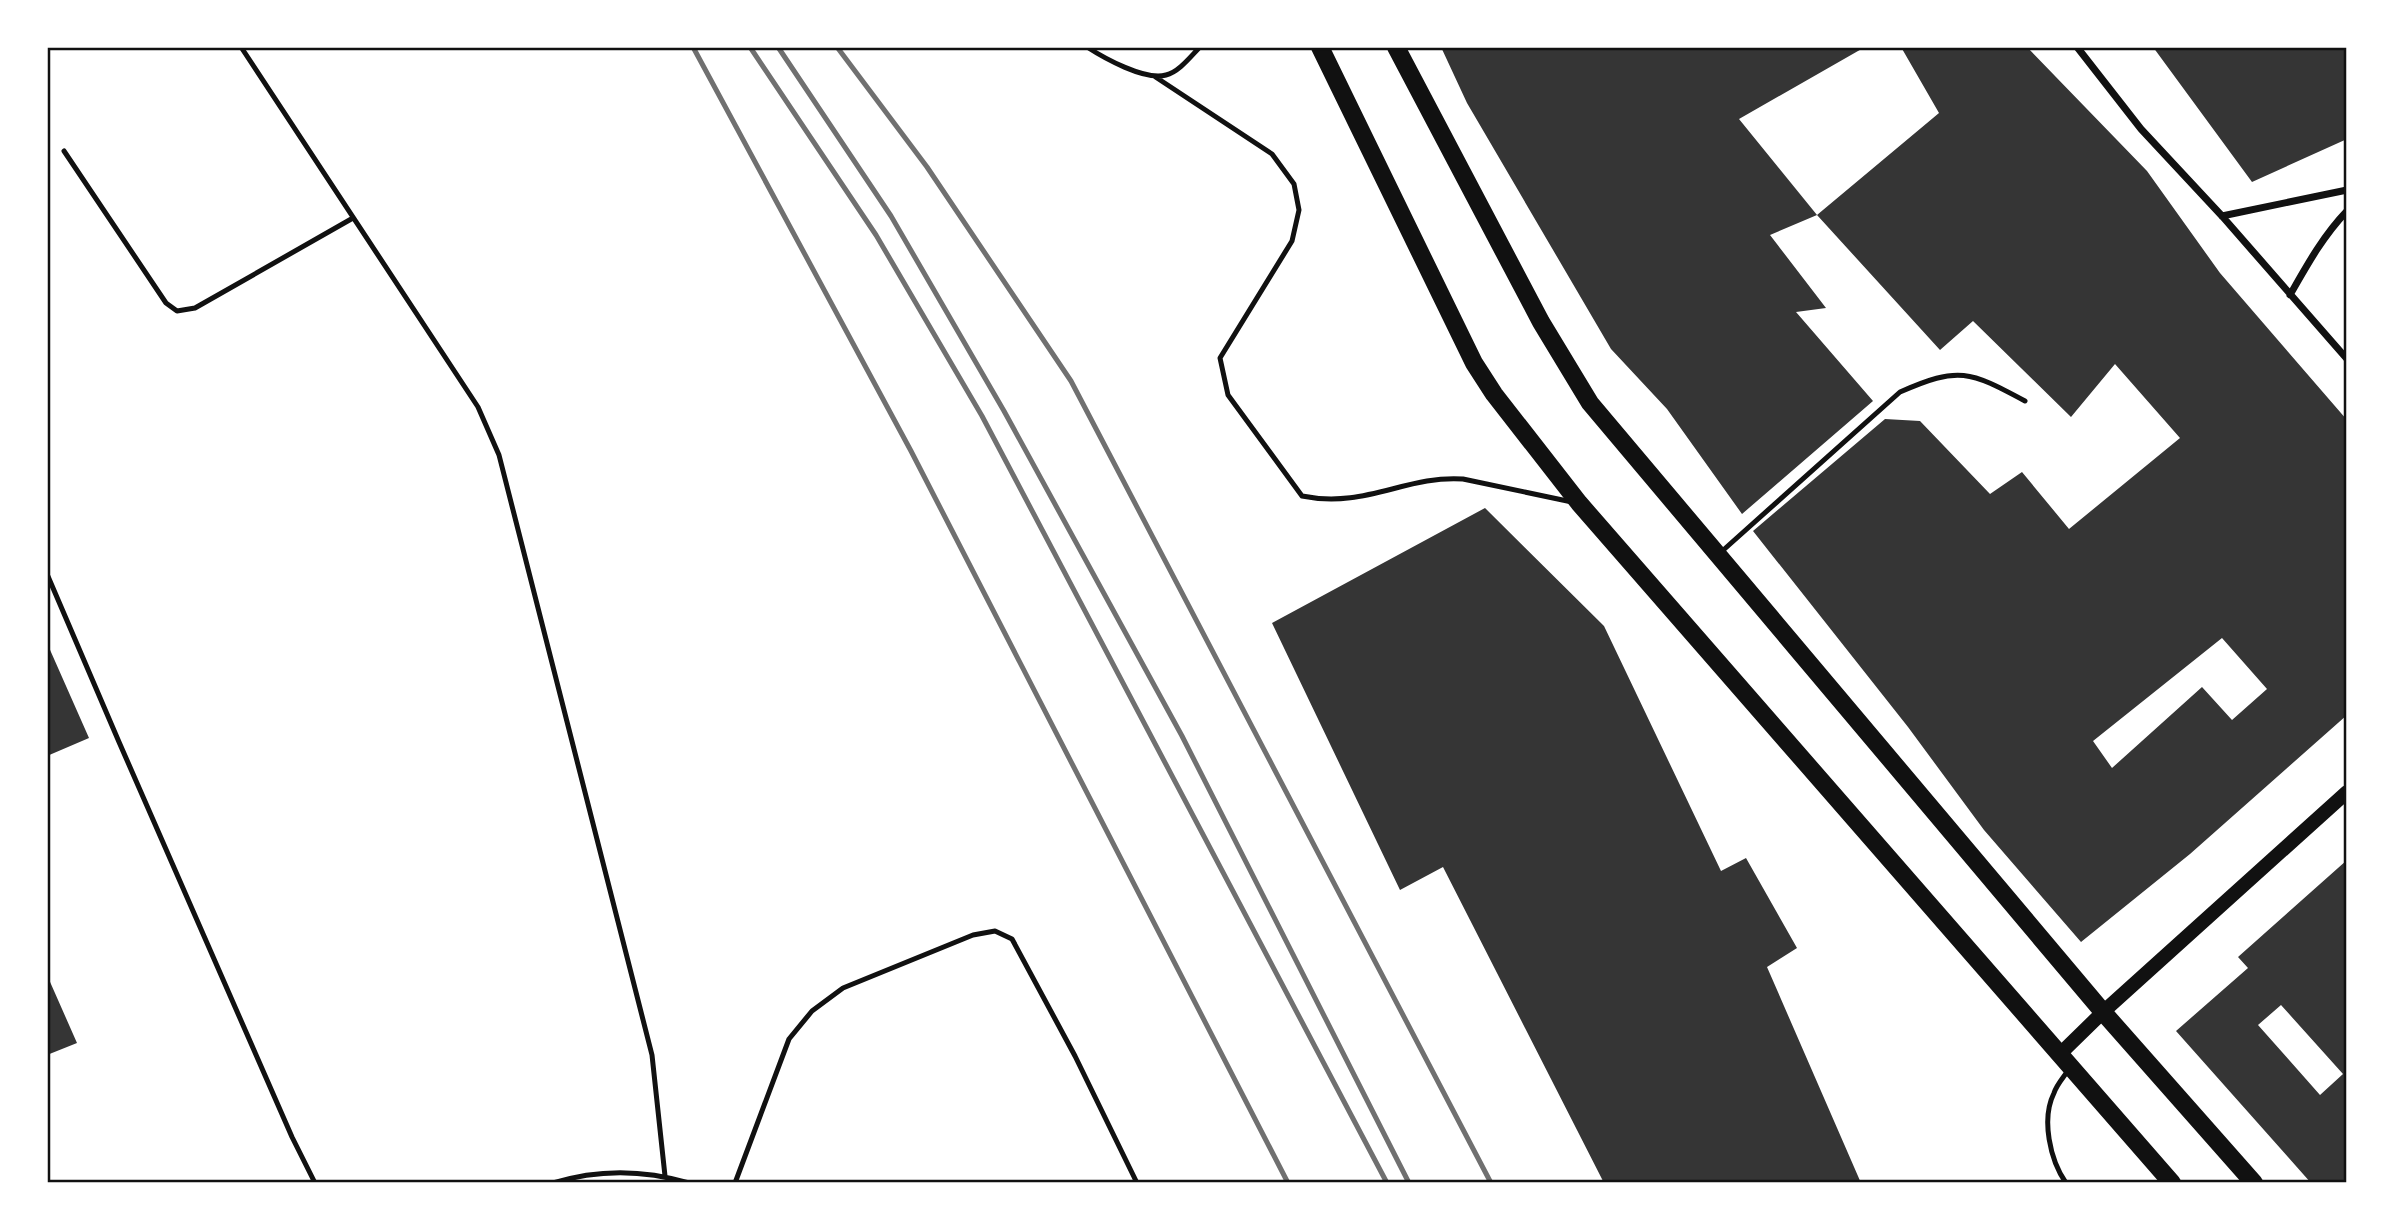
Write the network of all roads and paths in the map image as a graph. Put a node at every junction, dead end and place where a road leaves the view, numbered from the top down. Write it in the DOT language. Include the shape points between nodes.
graph roads {
  1 [pos="241,47"];
  2 [pos="1087,47"];
  3 [pos="1200,47"];
  4 [pos="1320,47"];
  5 [pos="1396,47"];
  6 [pos="2077,47"];
  7 [pos="1154,76"];
  8 [pos="64,150"];
  9 [pos="2347,190"];
  10 [pos="2347,211"];
  11 [pos="2222,216"];
  12 [pos="353,218"];
  13 [pos="2290,295"];
  14 [pos="2347,359"];
  15 [pos="2025,401"];
  16 [pos="1579,503"];
  17 [pos="1718,555"];
  18 [pos="47,574"];
  19 [pos="2347,792"];
  20 [pos="2103,1012"];
  21 [pos="2065,1061"];
  22 [pos="664,1176"];
  23 [pos="315,1183"];
  24 [pos="553,1183"];
  25 [pos="689,1183"];
  26 [pos="734,1183"];
  27 [pos="1136,1183"];
  28 [pos="2066,1183"];
  29 [pos="2172,1183"];
  30 [pos="2254,1183"];
  1 -- 12 [label="lane"];
  2 -- 7 [label="lane"];
  3 -- 7 [label="lane" via="1175,70"];
  4 -- 16 [label="main road" via="1474,363"];
  5 -- 17 [label="main road" via="1541,322 1590,402"];
  6 -- 11 [label="street" via="2141,129"];
  7 -- 16 [label="lane" via="1272,154 1294,184 1299,210 1292,241 1220,358 1228,396 1302,496 1348,499 1447,477"];
  8 -- 12 [label="lane" via="166,303 177,311 195,308"];
  9 -- 11 [label="street"];
  10 -- 13 [label="street" via="2315,250"];
  11 -- 13 [label="street"];
  12 -- 22 [label="lane" via="478,407 499,455 652,1055"];
  13 -- 14 [label="street"];
  15 -- 17 [label="lane" via="1983,379 1953,373 1900,392"];
  16 -- 21 [label="main road"];
  17 -- 20 [label="main road"];
  18 -- 23 [label="lane"];
  19 -- 20 [label="main road"];
  20 -- 21 [label="main road"];
  20 -- 30 [label="main road"];
  21 -- 28 [label="lane" via="2047,1114 2058,1171"];
  21 -- 29 [label="main road"];
  22 -- 24 [label="lane" via="616,1172"];
  22 -- 25 [label="lane"];
  26 -- 27 [label="lane" via="789,1039 812,1011 843,988 973,935 995,931 1012,939"];
}
